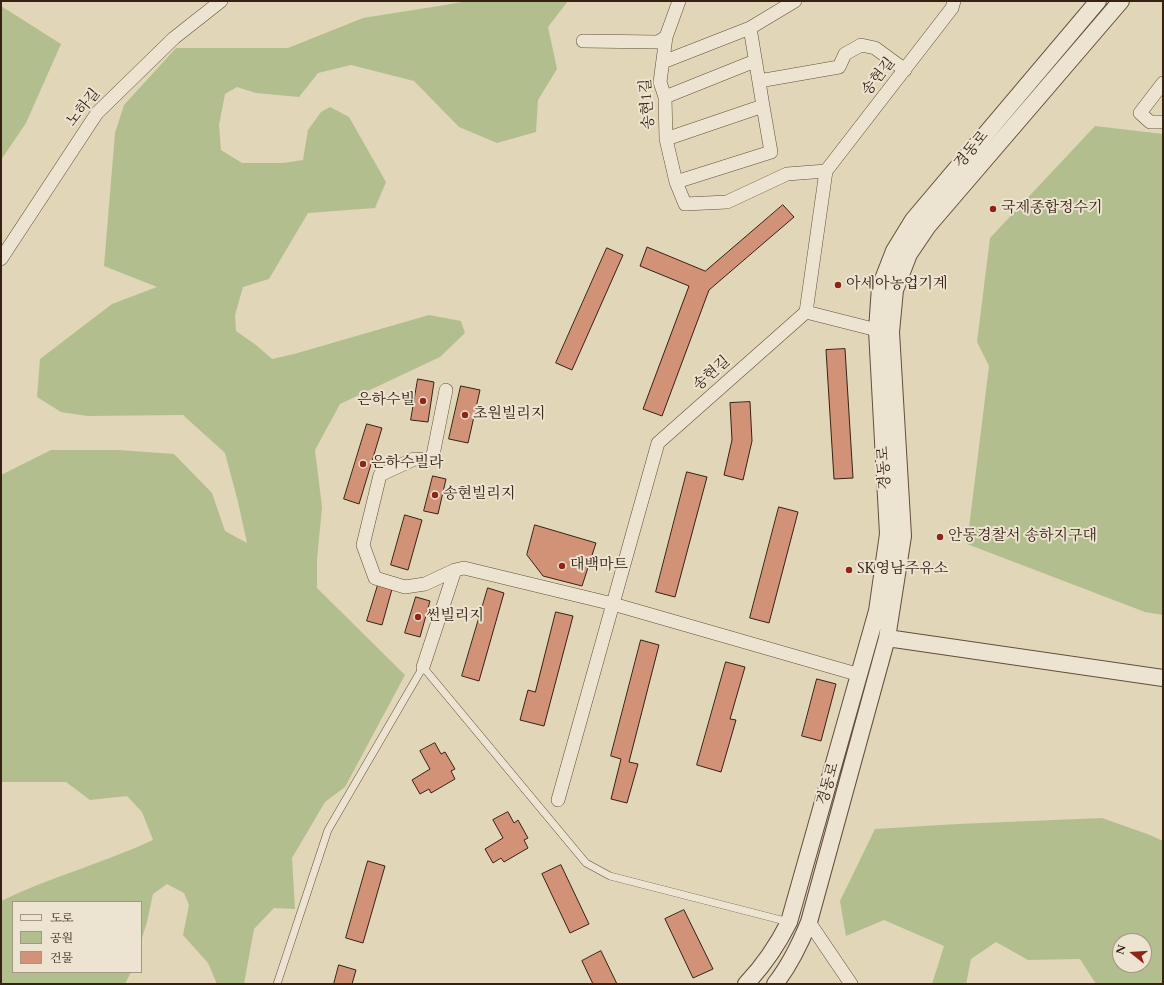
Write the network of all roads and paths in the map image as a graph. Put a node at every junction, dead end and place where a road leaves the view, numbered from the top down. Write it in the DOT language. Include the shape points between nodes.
graph roads {
  1 [pos="221,1"];
  2 [pos="679,1"];
  3 [pos="795,1"];
  4 [pos="954,1"];
  5 [pos="1098,1"];
  6 [pos="1120,1"];
  7 [pos="750,28"];
  8 [pos="666,37"];
  9 [pos="583,41"];
  10 [pos="755,61"];
  11 [pos="663,62"];
  12 [pos="904,70"];
  13 [pos="759,82"];
  14 [pos="1163,83"];
  15 [pos="665,97"];
  16 [pos="763,106"];
  17 [pos="1163,122"];
  18 [pos="666,139"];
  19 [pos="826,171"];
  20 [pos="676,182"];
  21 [pos="1,259"];
  22 [pos="806,312"];
  23 [pos="877,330"];
  24 [pos="446,390"];
  25 [pos="456,570"];
  26 [pos="612,604"];
  27 [pos="887,638"];
  28 [pos="423,667"];
  29 [pos="860,675"];
  30 [pos="1163,678"];
  31 [pos="558,800"];
  32 [pos="789,922"];
  33 [pos="809,922"];
  34 [pos="277,984"];
  35 [pos="746,984"];
  36 [pos="775,984"];
  37 [pos="851,984"];
  1 -- 21 [label="street, 노하길" via="174,38 97,113"];
  2 -- 8 [label="street, 송현1길"];
  3 -- 7 [label="street"];
  4 -- 12 [label="street, 송현길" via="952,8"];
  5 -- 23 [label="street, 경동로" via="913,220 894,251 880,288"];
  6 -- 27 [label="street, 경동로" via="928,226 909,254 895,290 891,332 903,536"];
  7 -- 10 [label="street"];
  7 -- 11 [label="street"];
  8 -- 9 [label="street" via="658,42"];
  8 -- 11 [label="street, 송현1길"];
  10 -- 13 [label="street"];
  10 -- 15 [label="street"];
  11 -- 15 [label="street, 송현1길" via="660,82"];
  12 -- 13 [label="street" via="875,48 861,45 845,54 839,67"];
  12 -- 19 [label="street, 송현길"];
  13 -- 16 [label="street"];
  14 -- 17 [label="street" via="1140,113 1150,122"];
  15 -- 18 [label="street, 송현1길"];
  16 -- 18 [label="street"];
  16 -- 20 [label="street" via="770,152"];
  18 -- 20 [label="street, 송현1길"];
  19 -- 20 [label="street, 송현1길" via="787,174 727,202 685,204"];
  19 -- 22 [label="street, 송현길"];
  22 -- 23 [label="street"];
  22 -- 26 [label="street, 송현길" via="658,443"];
  23 -- 29 [label="street, 경동로" via="888,534 877,611"];
  24 -- 25 [label="street" via="432,460 414,459 380,475 363,545 375,578 405,587 425,584"];
  25 -- 26 [label="street" via="464,568"];
  25 -- 28 [label="street"];
  26 -- 29 [label="street"];
  26 -- 31 [label="street, 송현길"];
  27 -- 30 [label="street"];
  27 -- 33 [label="street, 경동로"];
  28 -- 32 [label="lane" via="586,863 610,876"];
  28 -- 34 [label="lane" via="328,830"];
  29 -- 32 [label="street, 경동로"];
  32 -- 35 [label="street, 경동로" via="768,959"];
  33 -- 36 [label="street, 경동로" via="799,947"];
  33 -- 37 [label="street"];
}
